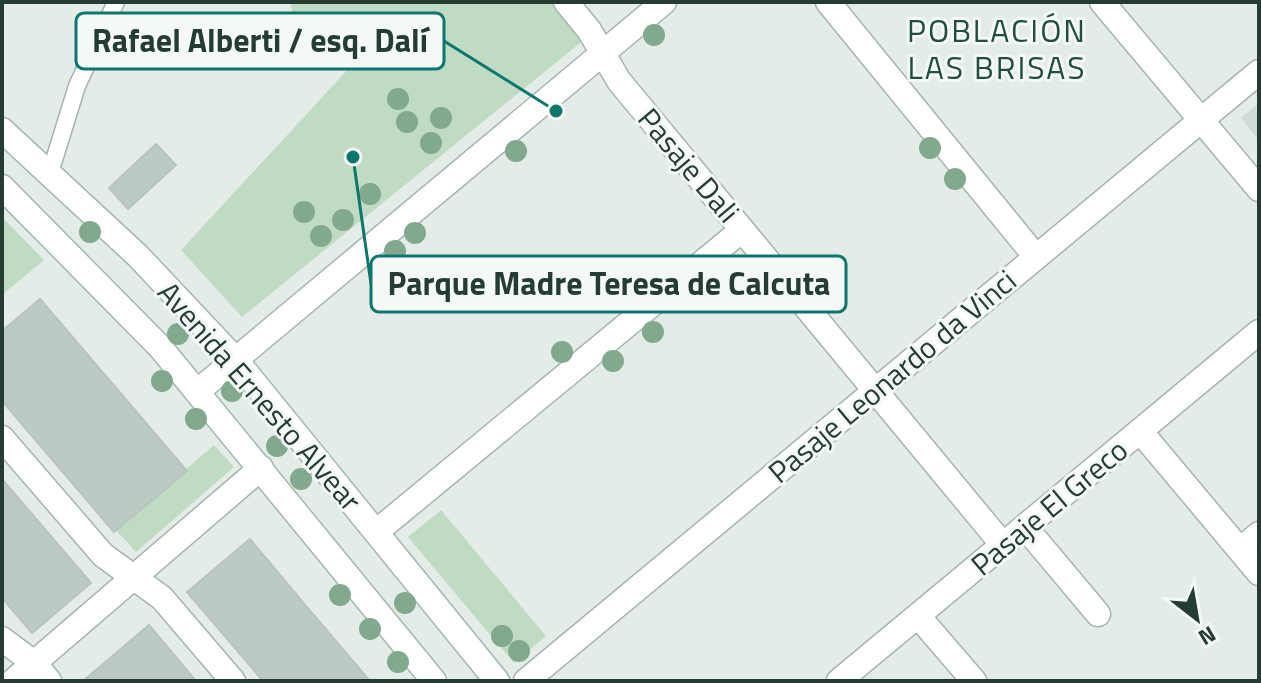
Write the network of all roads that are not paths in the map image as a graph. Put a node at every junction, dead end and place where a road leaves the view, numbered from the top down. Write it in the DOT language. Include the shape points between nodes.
graph roads {
  1 [pos="116,2"];
  2 [pos="566,2"];
  3 [pos="664,2"];
  4 [pos="828,2"];
  5 [pos="1102,2"];
  6 [pos="602,53"];
  7 [pos="1259,72"];
  8 [pos="1201,120"];
  9 [pos="2,130"];
  10 [pos="50,173"];
  11 [pos="2,187"];
  12 [pos="1259,189"];
  13 [pos="742,230"];
  14 [pos="1036,257"];
  15 [pos="1259,332"];
  16 [pos="235,359"];
  17 [pos="198,391"];
  18 [pos="875,391"];
  19 [pos="1140,431"];
  20 [pos="2,438"];
  21 [pos="261,468"];
  22 [pos="1025,527"];
  23 [pos="376,532"];
  24 [pos="1259,534"];
  25 [pos="1003,545"];
  26 [pos="1240,550"];
  27 [pos="1259,573"];
  28 [pos="133,577"];
  29 [pos="1098,614"];
  30 [pos="918,616"];
  31 [pos="2,639"];
  32 [pos="42,672"];
  33 [pos="13,681"];
  34 [pos="233,681"];
  35 [pos="434,681"];
  36 [pos="497,681"];
  37 [pos="526,681"];
  38 [pos="839,681"];
  39 [pos="974,681"];
  1 -- 10 [label="lane" via="77,86"];
  2 -- 6 [label="street, Pasaje Dali"];
  3 -- 6 [label="street"];
  4 -- 14 [label="street"];
  5 -- 8 [label="street"];
  6 -- 13 [label="street, Pasaje Dali" via="619,81"];
  6 -- 16 [label="street"];
  7 -- 8 [label="street, Pasaje Leonardo da Vinci"];
  8 -- 12 [label="street"];
  8 -- 14 [label="street, Pasaje Leonardo da Vinci"];
  9 -- 10 [label="street, Avenida Ernesto Alvear"];
  10 -- 16 [label="street, Avenida Ernesto Alvear"];
  11 -- 17 [label="street, Avenida Ernesto Alvear" via="121,304"];
  13 -- 18 [label="street, Pasaje Dali"];
  13 -- 23 [label="street"];
  14 -- 18 [label="street, Pasaje Leonardo da Vinci"];
  15 -- 19 [label="street, Pasaje El Greco"];
  16 -- 17 [label="street"];
  16 -- 23 [label="street, Avenida Ernesto Alvear"];
  17 -- 21 [label="street, Avenida Ernesto Alvear"];
  18 -- 25 [label="street, Pasaje Dali"];
  18 -- 37 [label="street, Pasaje Leonardo da Vinci"];
  19 -- 22 [label="street, Pasaje El Greco"];
  19 -- 26 [label="street"];
  20 -- 28 [label="street" via="103,555"];
  21 -- 28 [label="street"];
  21 -- 35 [label="street, Avenida Ernesto Alvear"];
  22 -- 25 [label="street, Pasaje El Greco"];
  22 -- 29 [label="street"];
  23 -- 36 [label="street, Avenida Ernesto Alvear"];
  24 -- 26 [label="street"];
  25 -- 30 [label="street, Pasaje El Greco"];
  26 -- 27 [label="street"];
  28 -- 32 [label="street"];
  28 -- 34 [label="street" via="162,598"];
  30 -- 38 [label="street, Pasaje El Greco"];
  30 -- 39 [label="street"];
  31 -- 32 [label="street"];
  32 -- 33 [label="street"];
}
